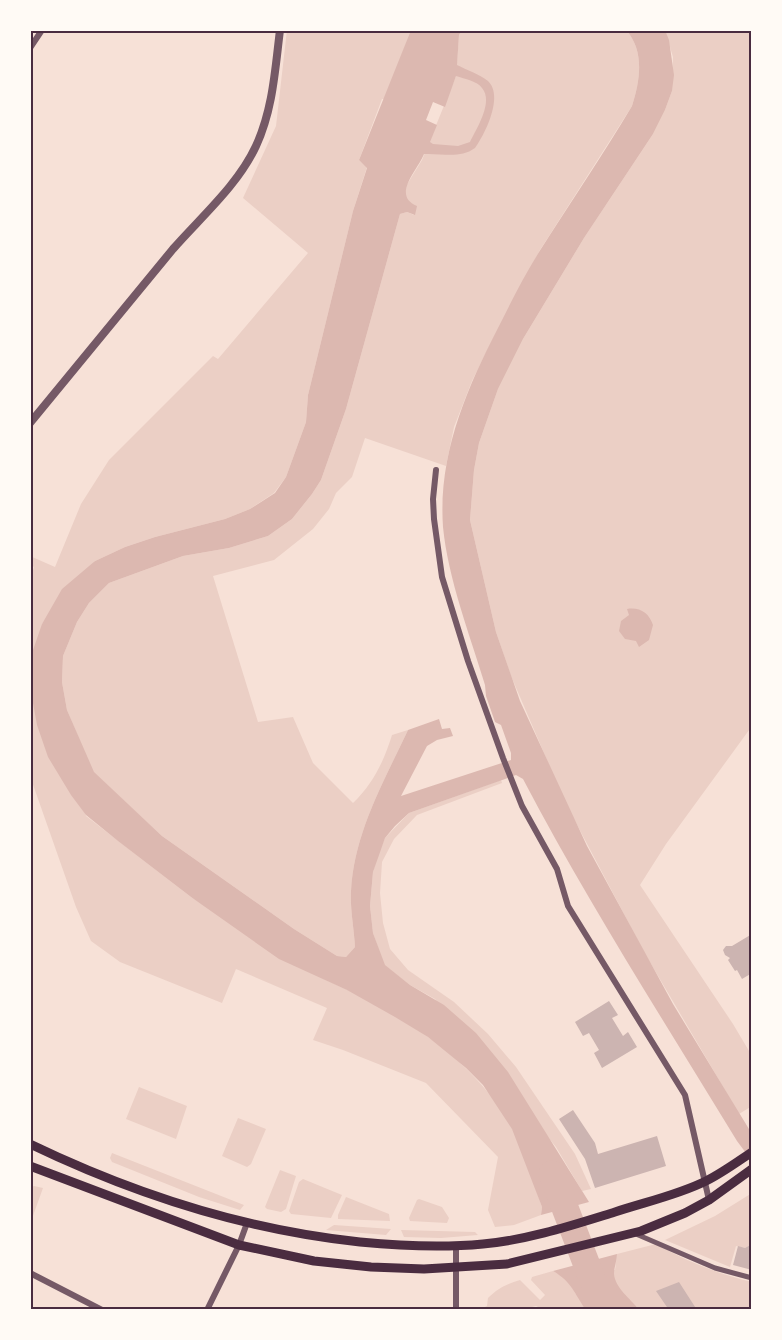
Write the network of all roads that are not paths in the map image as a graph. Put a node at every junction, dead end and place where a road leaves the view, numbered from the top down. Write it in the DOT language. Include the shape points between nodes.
graph roads {
  1 [pos="42,30"];
  2 [pos="280,30"];
  3 [pos="30,48"];
  4 [pos="30,423"];
  5 [pos="436,470"];
  6 [pos="30,1144"];
  7 [pos="752,1152"];
  8 [pos="30,1166"];
  9 [pos="752,1169"];
  10 [pos="705,1182"];
  11 [pos="709,1200"];
  12 [pos="247,1223"];
  13 [pos="634,1233"];
  14 [pos="239,1245"];
  15 [pos="456,1246"];
  16 [pos="455,1269"];
  17 [pos="30,1273"];
  18 [pos="752,1278"];
  19 [pos="102,1310"];
  20 [pos="207,1310"];
  21 [pos="456,1310"];
  1 -- 3 [label="street"];
  2 -- 4 [label="street" via="266,122 242,171"];
  5 -- 10 [label="street" via="433,509 441,577 510,778 557,869 568,906 686,1095"];
  6 -- 12 [label="main road" via="149,1194"];
  7 -- 10 [label="main road"];
  8 -- 14 [label="main road"];
  9 -- 11 [label="main road"];
  10 -- 11 [label="street"];
  10 -- 15 [label="main road" via="519,1239"];
  11 -- 13 [label="main road"];
  12 -- 14 [label="street"];
  12 -- 15 [label="main road" via="334,1239"];
  13 -- 16 [label="main road" via="507,1264"];
  13 -- 18 [label="street" via="715,1268"];
  14 -- 16 [label="main road" via="314,1261"];
  14 -- 20 [label="street"];
  15 -- 16 [label="street"];
  16 -- 21 [label="street"];
  17 -- 19 [label="street"];
}
